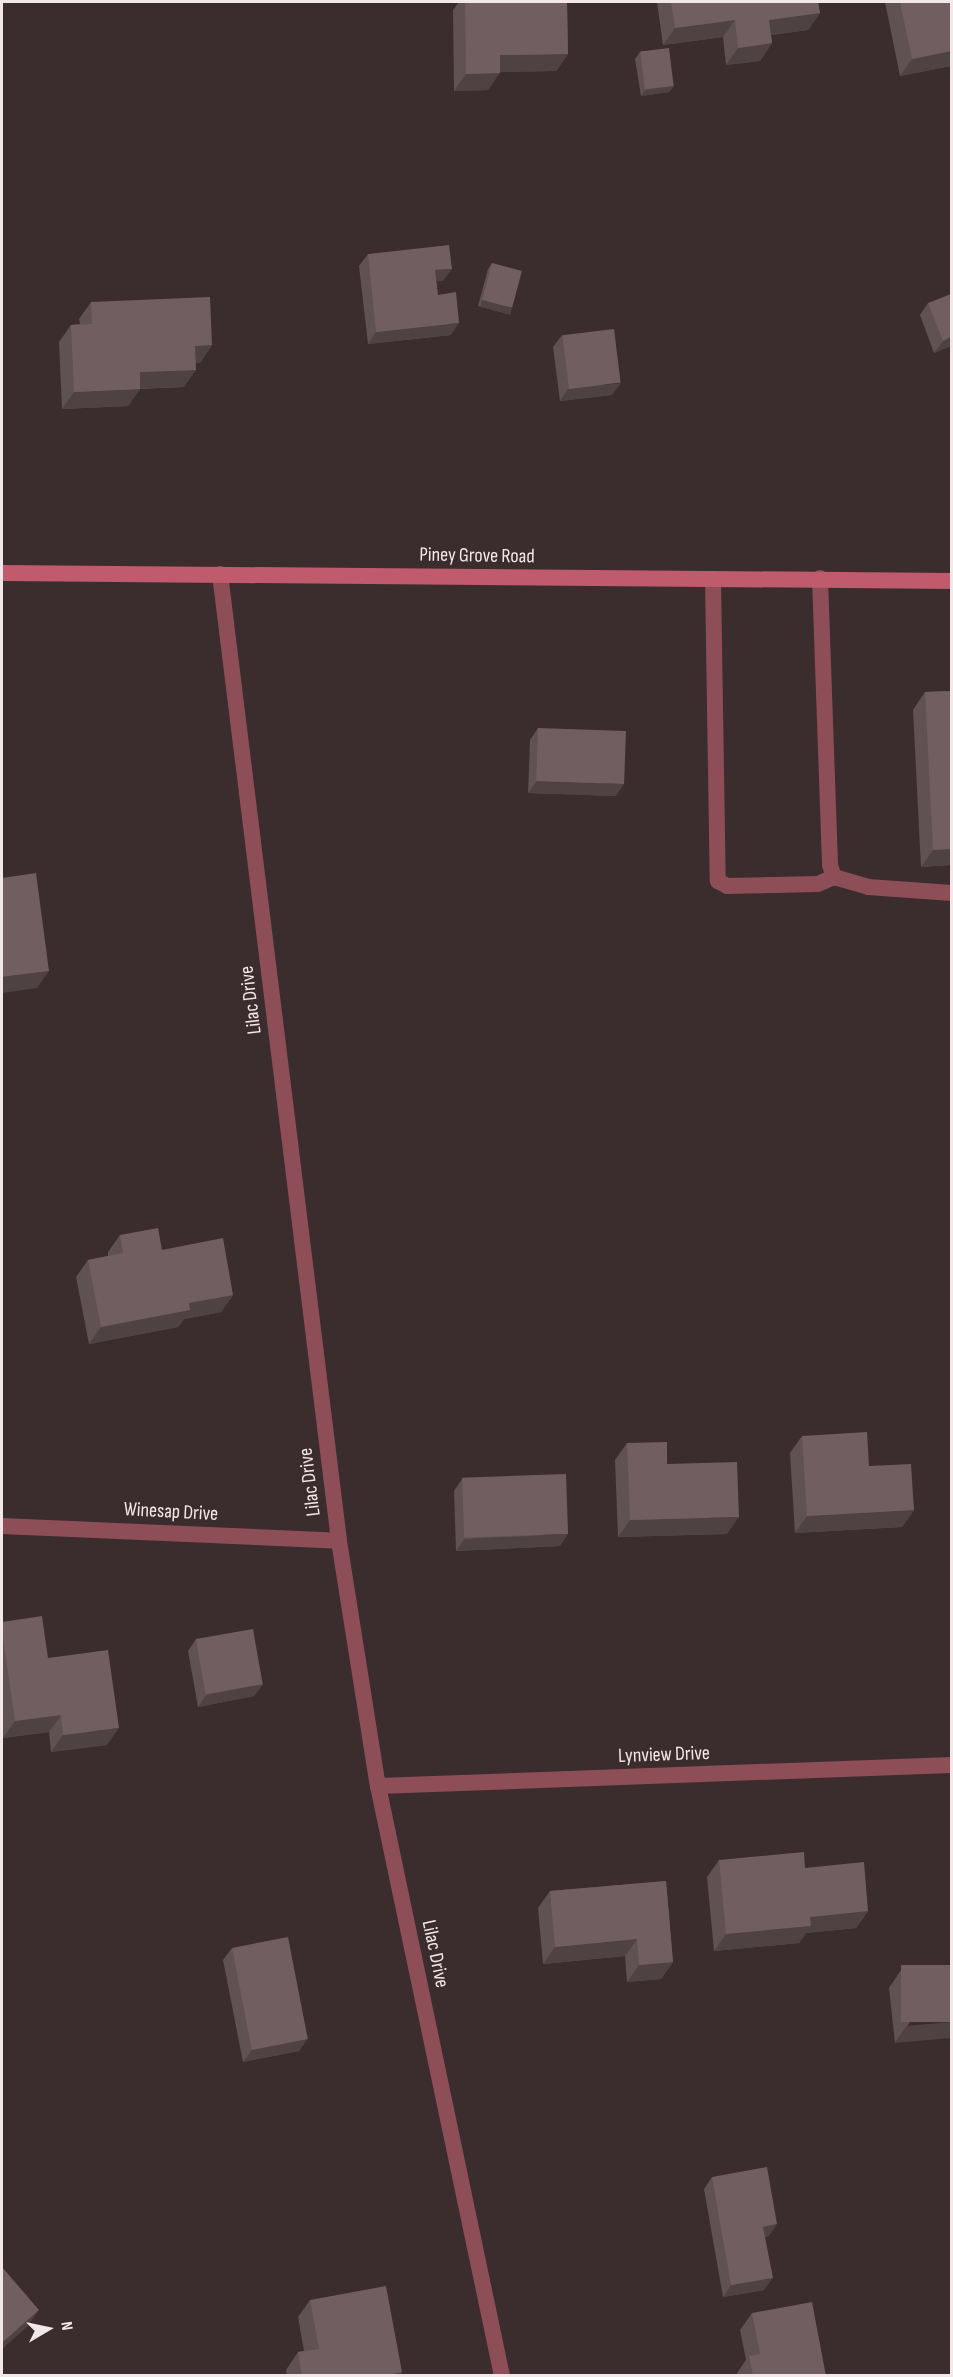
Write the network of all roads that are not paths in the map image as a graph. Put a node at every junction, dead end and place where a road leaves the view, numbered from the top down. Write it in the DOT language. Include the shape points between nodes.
graph roads {
  1 [pos="2,573"];
  2 [pos="220,574"];
  3 [pos="820,578"];
  4 [pos="713,579"];
  5 [pos="951,581"];
  6 [pos="834,877"];
  7 [pos="951,893"];
  8 [pos="2,1526"];
  9 [pos="339,1541"];
  10 [pos="951,1766"];
  11 [pos="378,1786"];
  12 [pos="502,2376"];
  1 -- 2 [label="main road, Piney Grove Road"];
  2 -- 4 [label="main road, Piney Grove Road"];
  2 -- 9 [label="street, Lilac Drive"];
  3 -- 4 [label="main road, Piney Grove Road"];
  3 -- 5 [label="main road, Piney Grove Road"];
  3 -- 6 [label="street" via="830,865"];
  4 -- 6 [label="street" via="718,881 727,886 818,884"];
  6 -- 7 [label="street" via="868,887"];
  8 -- 9 [label="street, Winesap Drive"];
  9 -- 11 [label="street, Lilac Drive"];
  10 -- 11 [label="street, Lynview Drive"];
  11 -- 12 [label="street, Lilac Drive"];
}
